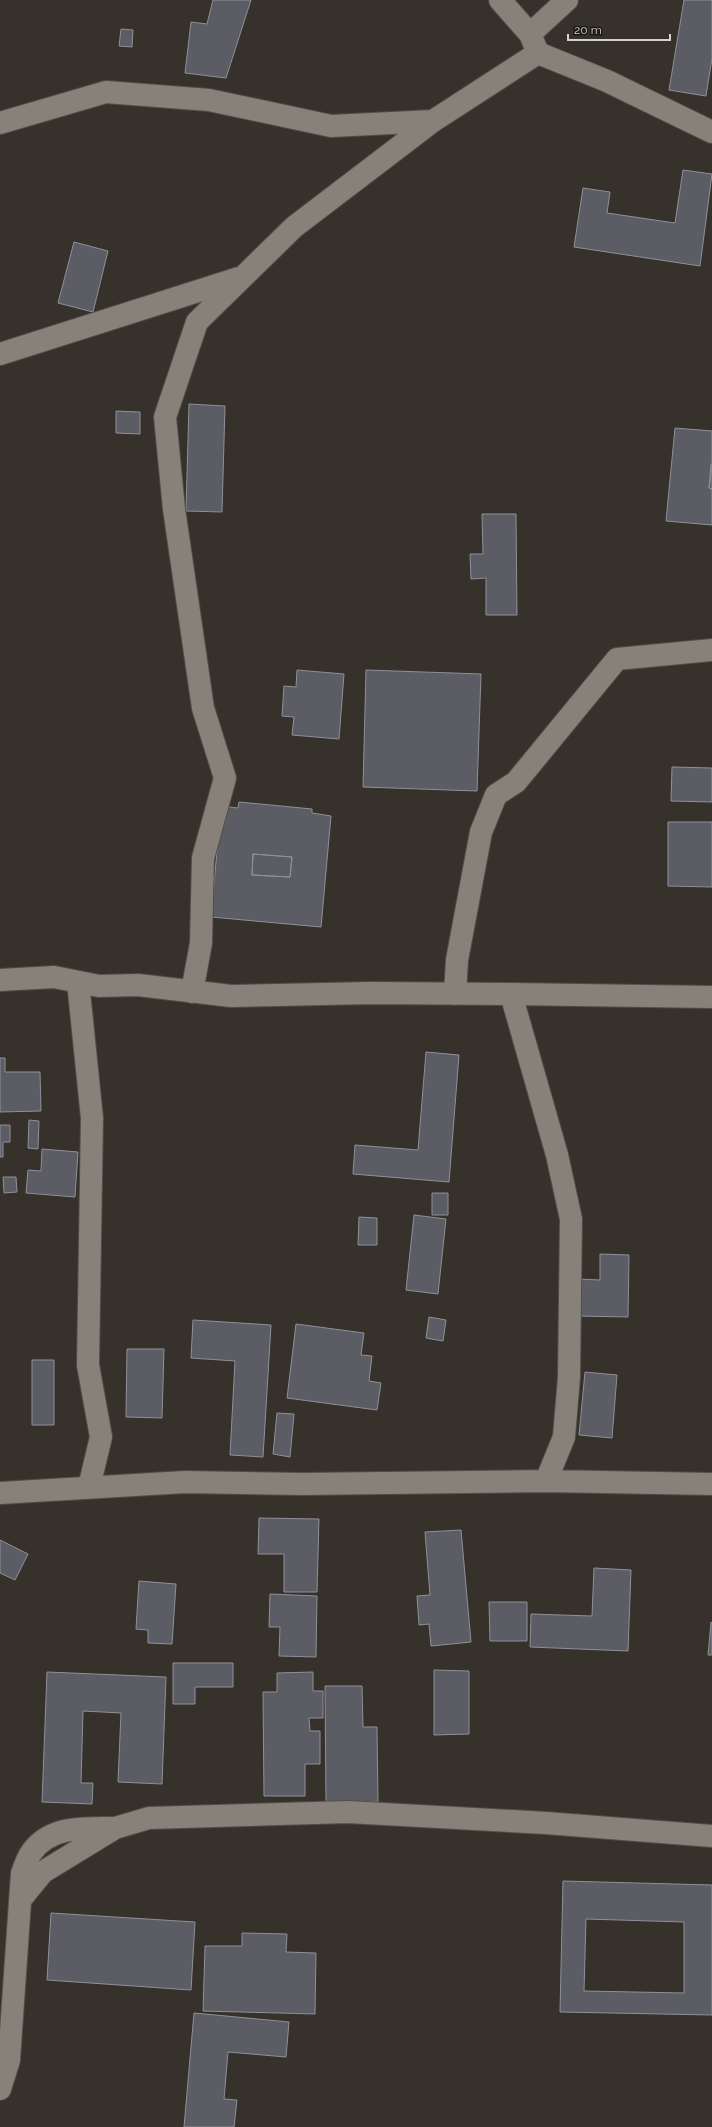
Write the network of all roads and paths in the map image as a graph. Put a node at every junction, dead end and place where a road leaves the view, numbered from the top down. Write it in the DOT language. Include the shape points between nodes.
graph roads {
  1 [pos="500,0"];
  2 [pos="567,0"];
  3 [pos="534,44"];
  4 [pos="432,121"];
  5 [pos="0,123"];
  6 [pos="712,132"];
  7 [pos="244,276"];
  8 [pos="0,354"];
  9 [pos="712,650"];
  10 [pos="0,980"];
  11 [pos="78,982"];
  12 [pos="192,992"];
  13 [pos="455,994"];
  14 [pos="511,994"];
  15 [pos="712,998"];
  16 [pos="546,1481"];
  17 [pos="712,1484"];
  18 [pos="89,1487"];
  19 [pos="0,1493"];
  20 [pos="712,1836"];
  21 [pos="0,2089"];
  1 -- 3 [label="street"];
  2 -- 3 [label="street"];
  3 -- 4 [label="street"];
  3 -- 6 [label="street"];
  4 -- 5 [label="street" via="331,126 209,100 106,92"];
  4 -- 7 [label="street" via="294,227"];
  7 -- 8 [label="street"];
  7 -- 12 [label="street" via="197,322 165,417 174,509 203,708 225,778 203,858 201,943"];
  9 -- 13 [label="street" via="617,659 516,782 496,795 481,832 457,960"];
  10 -- 11 [label="street" via="54,977"];
  11 -- 12 [label="street" via="99,986 138,985"];
  11 -- 18 [label="street" via="92,1118 88,1365 101,1437"];
  12 -- 13 [label="street" via="231,996"];
  13 -- 14 [label="street"];
  14 -- 15 [label="street"];
  14 -- 16 [label="street" via="557,1155 570,1220 569,1377 564,1437"];
  16 -- 17 [label="street"];
  16 -- 18 [label="street" via="302,1484 185,1482"];
  18 -- 19 [label="street"];
  20 -- 21 [label="street" via="348,1812 149,1818 115,1828 72,1828 50,1836 31,1852 22,1872 9,2060"];
}
